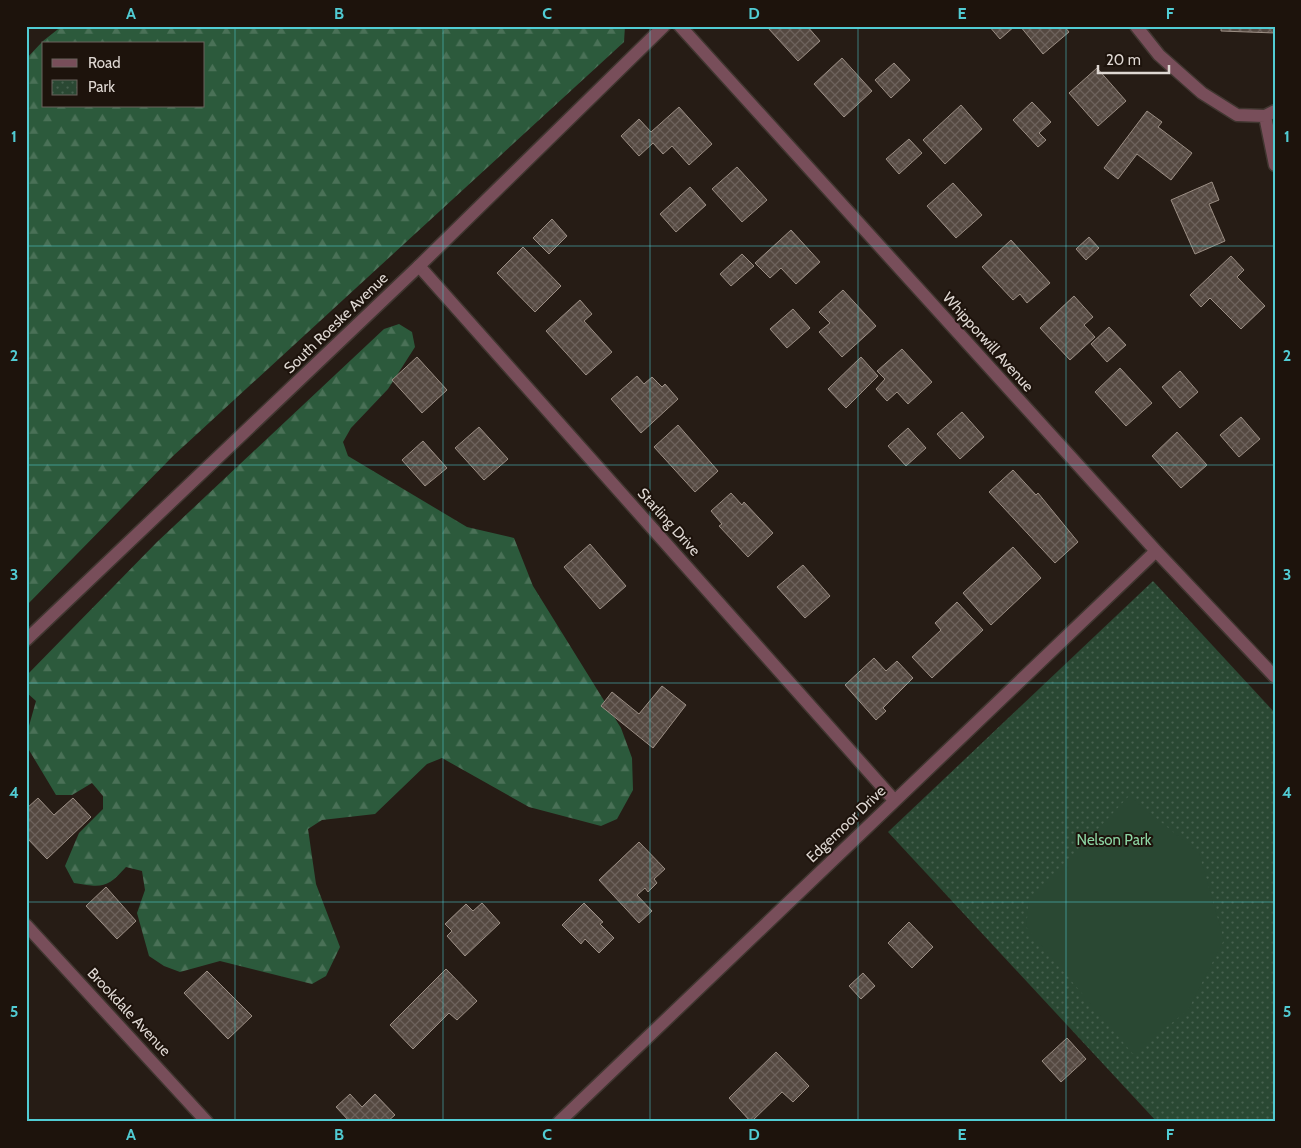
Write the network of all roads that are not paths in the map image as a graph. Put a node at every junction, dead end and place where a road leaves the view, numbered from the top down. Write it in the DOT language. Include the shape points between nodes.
graph roads {
  1 [pos="664,26"];
  2 [pos="680,26"];
  3 [pos="1136,26"];
  4 [pos="1270,113"];
  5 [pos="1275,165"];
  6 [pos="419,266"];
  7 [pos="1156,550"];
  8 [pos="26,640"];
  9 [pos="1275,677"];
  10 [pos="894,800"];
  11 [pos="26,925"];
  12 [pos="207,1122"];
  13 [pos="559,1122"];
  1 -- 6 [label="street, South Roeske Avenue"];
  2 -- 7 [label="street, Whipporwill Avenue"];
  3 -- 4 [label="street" via="1159,55 1202,93 1237,115"];
  4 -- 5 [label="street"];
  6 -- 8 [label="street, South Roeske Avenue"];
  6 -- 10 [label="street, Starling Drive"];
  7 -- 9 [label="street, Whipporwill Avenue"];
  7 -- 10 [label="street, Edgemoor Drive"];
  10 -- 13 [label="street, Edgemoor Drive"];
  11 -- 12 [label="street, Brookdale Avenue"];
}
